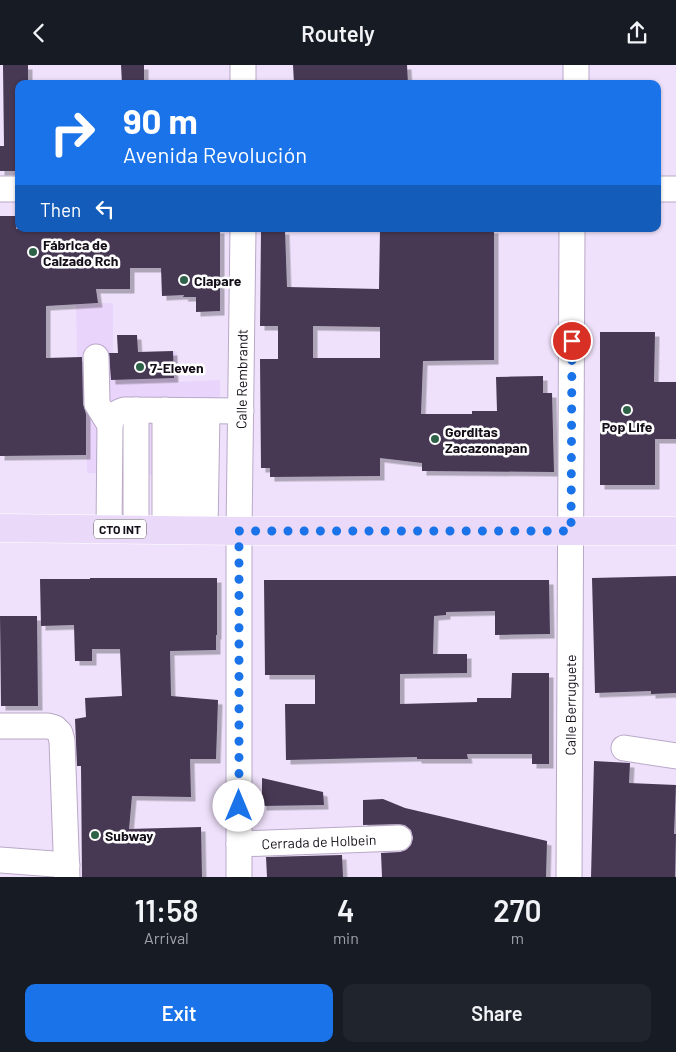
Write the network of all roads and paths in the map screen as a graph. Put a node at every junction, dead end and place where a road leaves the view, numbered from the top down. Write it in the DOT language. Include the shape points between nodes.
graph roads {
  1 [pos="243,65"];
  2 [pos="576,65"];
  3 [pos="243,80"];
  4 [pos="576,80"];
  5 [pos="0,189"];
  6 [pos="15,189"];
  7 [pos="661,189"];
  8 [pos="676,189"];
  9 [pos="243,232"];
  10 [pos="572,232"];
  11 [pos="96,357"];
  12 [pos="241,411"];
  13 [pos="159,412"];
  14 [pos="0,528"];
  15 [pos="159,530"];
  16 [pos="239,531"];
  17 [pos="571,531"];
  18 [pos="676,531"];
  19 [pos="0,726"];
  20 [pos="624,748"];
  21 [pos="676,756"];
  22 [pos="399,838"];
  23 [pos="239,844"];
  24 [pos="0,860"];
  25 [pos="67,871"];
  26 [pos="240,877"];
  27 [pos="569,877"];
  1 -- 3 [label="street"];
  2 -- 4 [label="street"];
  5 -- 6 [label="street"];
  7 -- 8 [label="street"];
  9 -- 12 [label="street, Calle Rembrandt"];
  10 -- 17 [label="street, Calle Berruguete"];
  11 -- 13 [label="street" via="97,404"];
  12 -- 13 [label="street"];
  12 -- 16 [label="street, Calle Rembrandt"];
  13 -- 15 [label="street"];
  13 -- 15 [label="street"];
  13 -- 15 [label="street"];
  14 -- 15 [label="main road, CTO INT"];
  15 -- 16 [label="main road, CTO INT"];
  16 -- 17 [label="main road, CTO INT"];
  16 -- 23 [label="street, Calle Rembrandt"];
  17 -- 18 [label="main road, CTO INT"];
  17 -- 27 [label="street, Calle Berruguete"];
  19 -- 25 [label="street" via="48,726 60,733"];
  20 -- 21 [label="street"];
  22 -- 23 [label="street, Cerrada de Holbein"];
  23 -- 26 [label="street, Calle Rembrandt"];
  24 -- 25 [label="street"];
}
